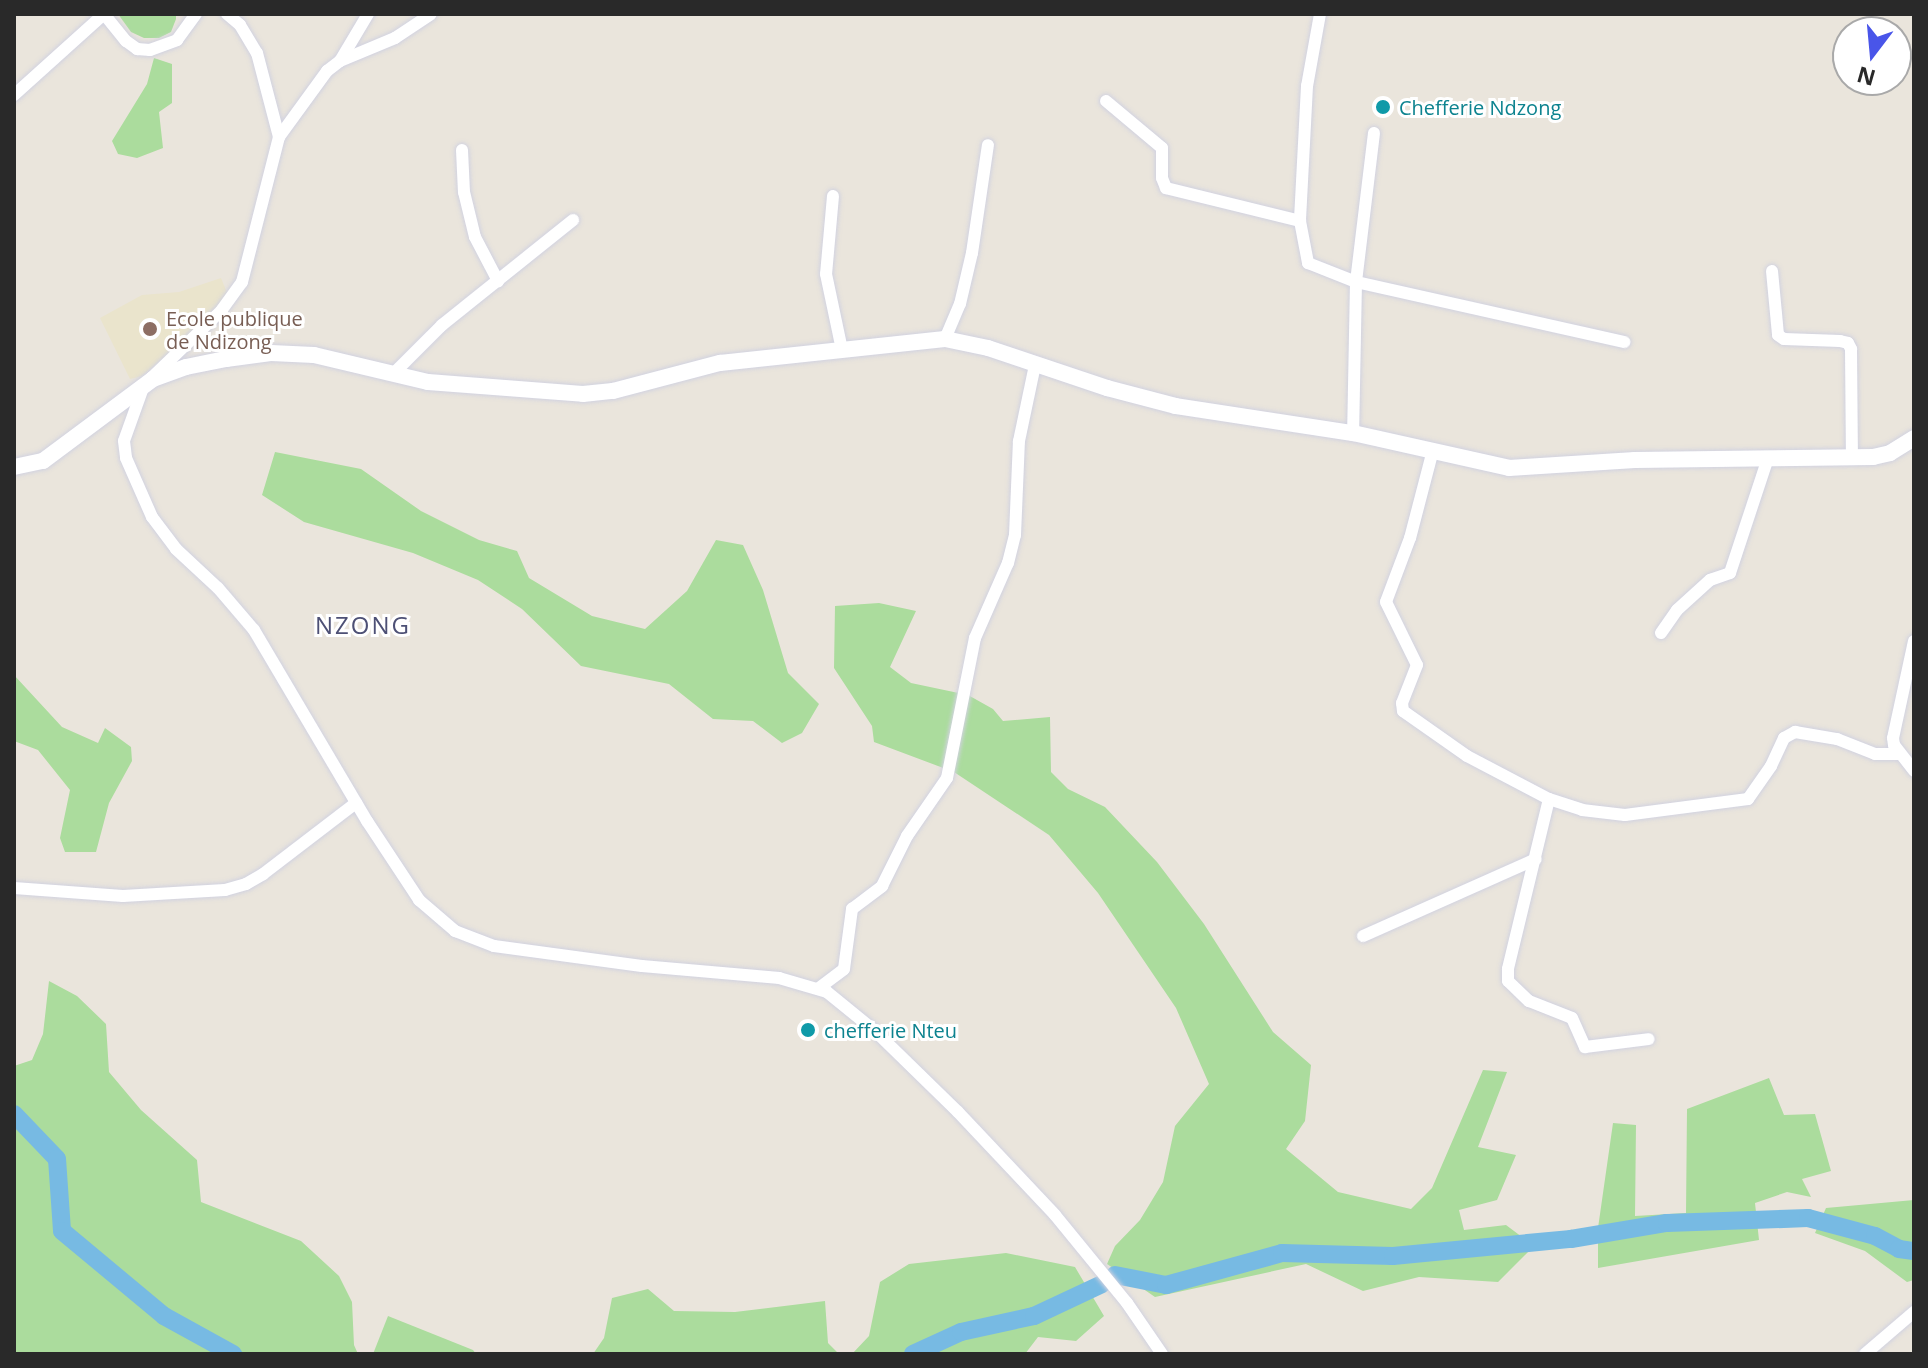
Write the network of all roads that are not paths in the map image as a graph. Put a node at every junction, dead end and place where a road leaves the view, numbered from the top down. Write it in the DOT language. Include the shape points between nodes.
graph roads {
  1 [pos="104,14"];
  2 [pos="196,14"];
  3 [pos="227,14"];
  4 [pos="368,14"];
  5 [pos="431,14"];
  6 [pos="1320,14"];
  7 [pos="340,61"];
  8 [pos="14,95"];
  9 [pos="1106,101"];
  10 [pos="1374,133"];
  11 [pos="279,137"];
  12 [pos="988,145"];
  13 [pos="462,150"];
  14 [pos="833,196"];
  15 [pos="573,220"];
  16 [pos="1300,221"];
  17 [pos="1772,271"];
  18 [pos="498,281"];
  19 [pos="1356,282"];
  20 [pos="945,339"];
  21 [pos="1624,342"];
  22 [pos="842,350"];
  23 [pos="1035,365"];
  24 [pos="393,374"];
  25 [pos="144,385"];
  26 [pos="1353,433"];
  27 [pos="1914,438"];
  28 [pos="1433,450"];
  29 [pos="1852,458"];
  30 [pos="1767,461"];
  31 [pos="14,467"];
  32 [pos="1661,633"];
  33 [pos="1914,641"];
  34 [pos="1900,754"];
  35 [pos="1914,771"];
  36 [pos="1549,799"];
  37 [pos="356,803"];
  38 [pos="1536,859"];
  39 [pos="14,888"];
  40 [pos="1363,936"];
  41 [pos="819,988"];
  42 [pos="1649,1039"];
  43 [pos="1914,1312"];
  44 [pos="1162,1354"];
  45 [pos="1865,1354"];
  1 -- 2 [label="street" via="126,41 150,50 177,40"];
  1 -- 8 [label="street"];
  3 -- 11 [label="street" via="257,53"];
  4 -- 7 [label="street"];
  5 -- 7 [label="street" via="380,46"];
  6 -- 16 [label="street" via="1307,86"];
  7 -- 11 [label="street" via="315,83"];
  9 -- 16 [label="street" via="1162,148 1166,188"];
  10 -- 19 [label="street"];
  11 -- 25 [label="street" via="242,282 222,310"];
  12 -- 20 [label="street" via="963,292"];
  13 -- 18 [label="street" via="464,192 475,237"];
  14 -- 22 [label="street" via="826,274"];
  15 -- 18 [label="street"];
  16 -- 19 [label="street" via="1308,263"];
  17 -- 29 [label="street" via="1778,335 1840,341 1851,349"];
  18 -- 24 [label="street" via="442,325"];
  19 -- 21 [label="street"];
  19 -- 26 [label="street"];
  20 -- 22 [label="street"];
  20 -- 23 [label="street"];
  22 -- 24 [label="street" via="720,363 583,394 451,385"];
  23 -- 26 [label="street" via="1176,406"];
  23 -- 41 [label="street" via="1019,441 1015,535 975,638 947,778 907,836 882,886 852,909 844,969"];
  24 -- 25 [label="street" via="314,355 271,353 186,367"];
  25 -- 31 [label="street" via="43,461"];
  25 -- 37 [label="street" via="124,441 137,487 176,549 254,630"];
  26 -- 28 [label="street"];
  27 -- 29 [label="street" via="1890,453"];
  28 -- 30 [label="street" via="1509,468 1635,460"];
  28 -- 36 [label="street" via="1410,538 1386,602 1417,665 1401,707 1467,756"];
  29 -- 30 [label="street"];
  30 -- 32 [label="street" via="1730,573 1710,580"];
  33 -- 34 [label="street" via="1893,738"];
  34 -- 35 [label="street"];
  34 -- 36 [label="street" via="1875,754 1837,739 1795,732 1784,738 1748,799 1625,815"];
  36 -- 38 [label="street"];
  37 -- 39 [label="street" via="263,874 225,890 123,896"];
  37 -- 41 [label="street" via="419,900 436,918 474,941 579,959 779,978"];
  38 -- 40 [label="street"];
  38 -- 42 [label="street" via="1508,981 1529,1001 1572,1018 1585,1047"];
  41 -- 44 [label="street" via="875,1031 1036,1194 1098,1266"];
  43 -- 45 [label="street"];
}
